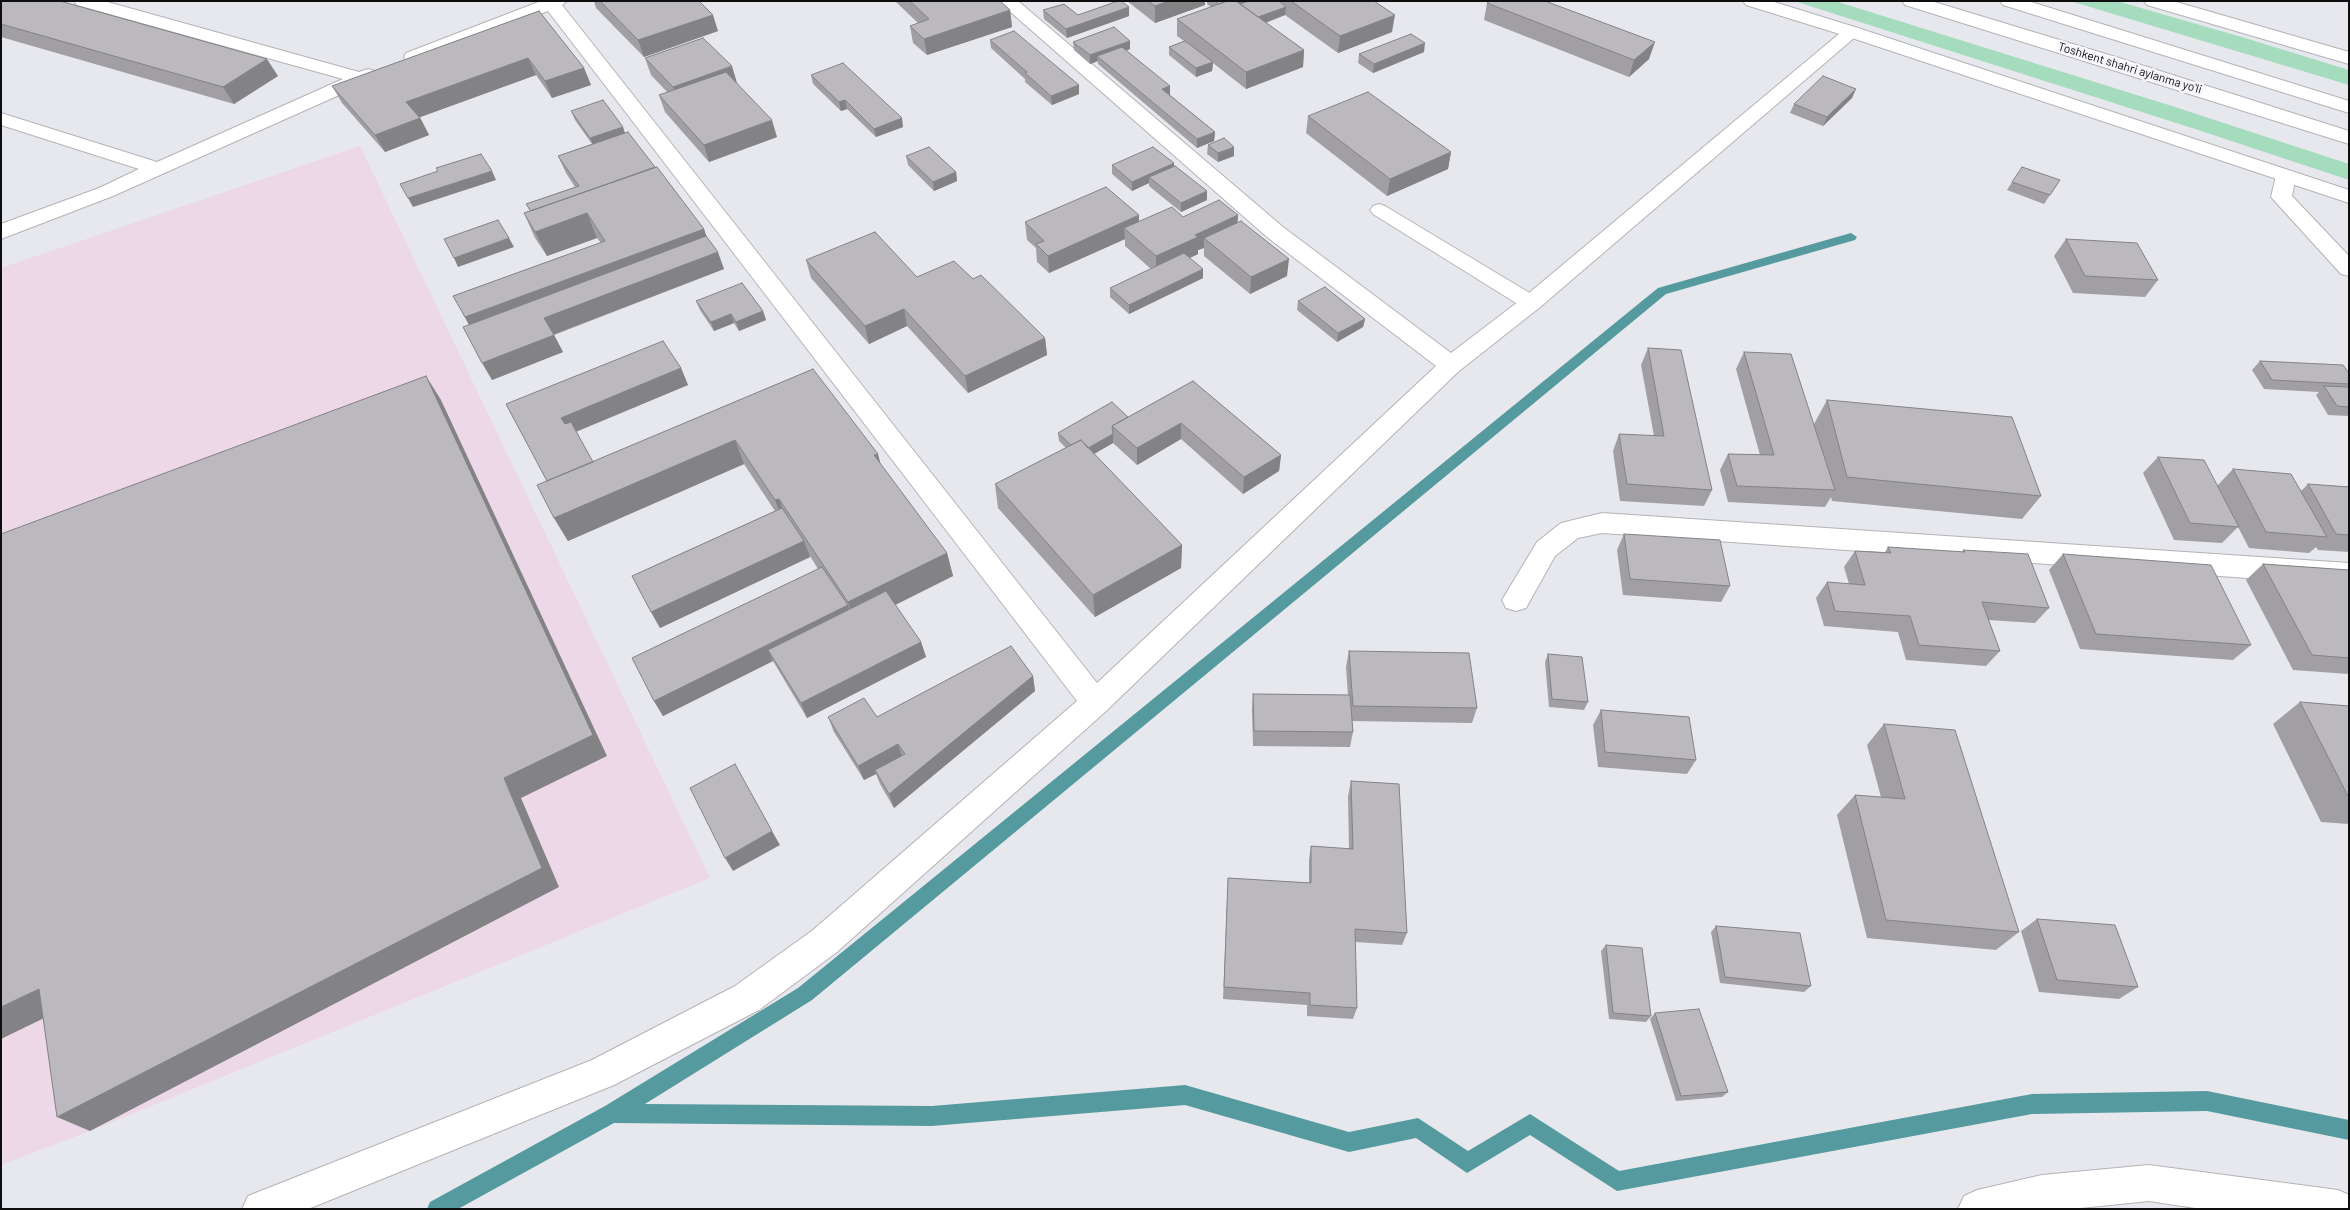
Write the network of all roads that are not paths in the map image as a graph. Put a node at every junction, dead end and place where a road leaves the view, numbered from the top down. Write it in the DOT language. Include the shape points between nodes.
graph roads {
  1 [pos="83,1"];
  2 [pos="1007,1"];
  3 [pos="1752,1"];
  4 [pos="1911,1"];
  5 [pos="2009,1"];
  6 [pos="2153,1"];
  7 [pos="555,2"];
  8 [pos="1852,32"];
  9 [pos="2349,58"];
  10 [pos="360,78"];
  11 [pos="2349,107"];
  12 [pos="1,119"];
  13 [pos="2349,138"];
  14 [pos="159,169"];
  15 [pos="2286,176"];
  16 [pos="2349,197"];
  17 [pos="1380,210"];
  18 [pos="1,232"];
  19 [pos="2349,269"];
  20 [pos="1531,303"];
  21 [pos="1451,365"];
  22 [pos="2349,574"];
  23 [pos="1516,600"];
  24 [pos="1095,703"];
  25 [pos="262,1209"];
  26 [pos="1976,1209"];
  27 [pos="2338,1209"];
  1 -- 10 [label="main road"];
  2 -- 21 [label="main road" via="1275,232"];
  3 -- 8 [label="main road"];
  4 -- 13 [label="main road, Toshkent shahri aylanma yoʻli"];
  5 -- 11 [label="main road, Toshkent shahri aylanma yoʻli"];
  6 -- 9 [label="main road"];
  7 -- 10 [label="main road"];
  7 -- 24 [label="main road"];
  8 -- 15 [label="main road"];
  8 -- 20 [label="main road"];
  10 -- 14 [label="main road"];
  12 -- 14 [label="main road"];
  14 -- 18 [label="main road"];
  15 -- 16 [label="main road"];
  15 -- 19 [label="main road" via="2281,197"];
  17 -- 20 [label="lane"];
  20 -- 21 [label="main road"];
  21 -- 24 [label="main road"];
  22 -- 23 [label="main road" via="1602,524 1570,530 1546,549"];
  24 -- 25 [label="main road" via="825,941 747,998 602,1073"];
  26 -- 27 [label="main road" via="2042,1193 2149,1183"];
}
